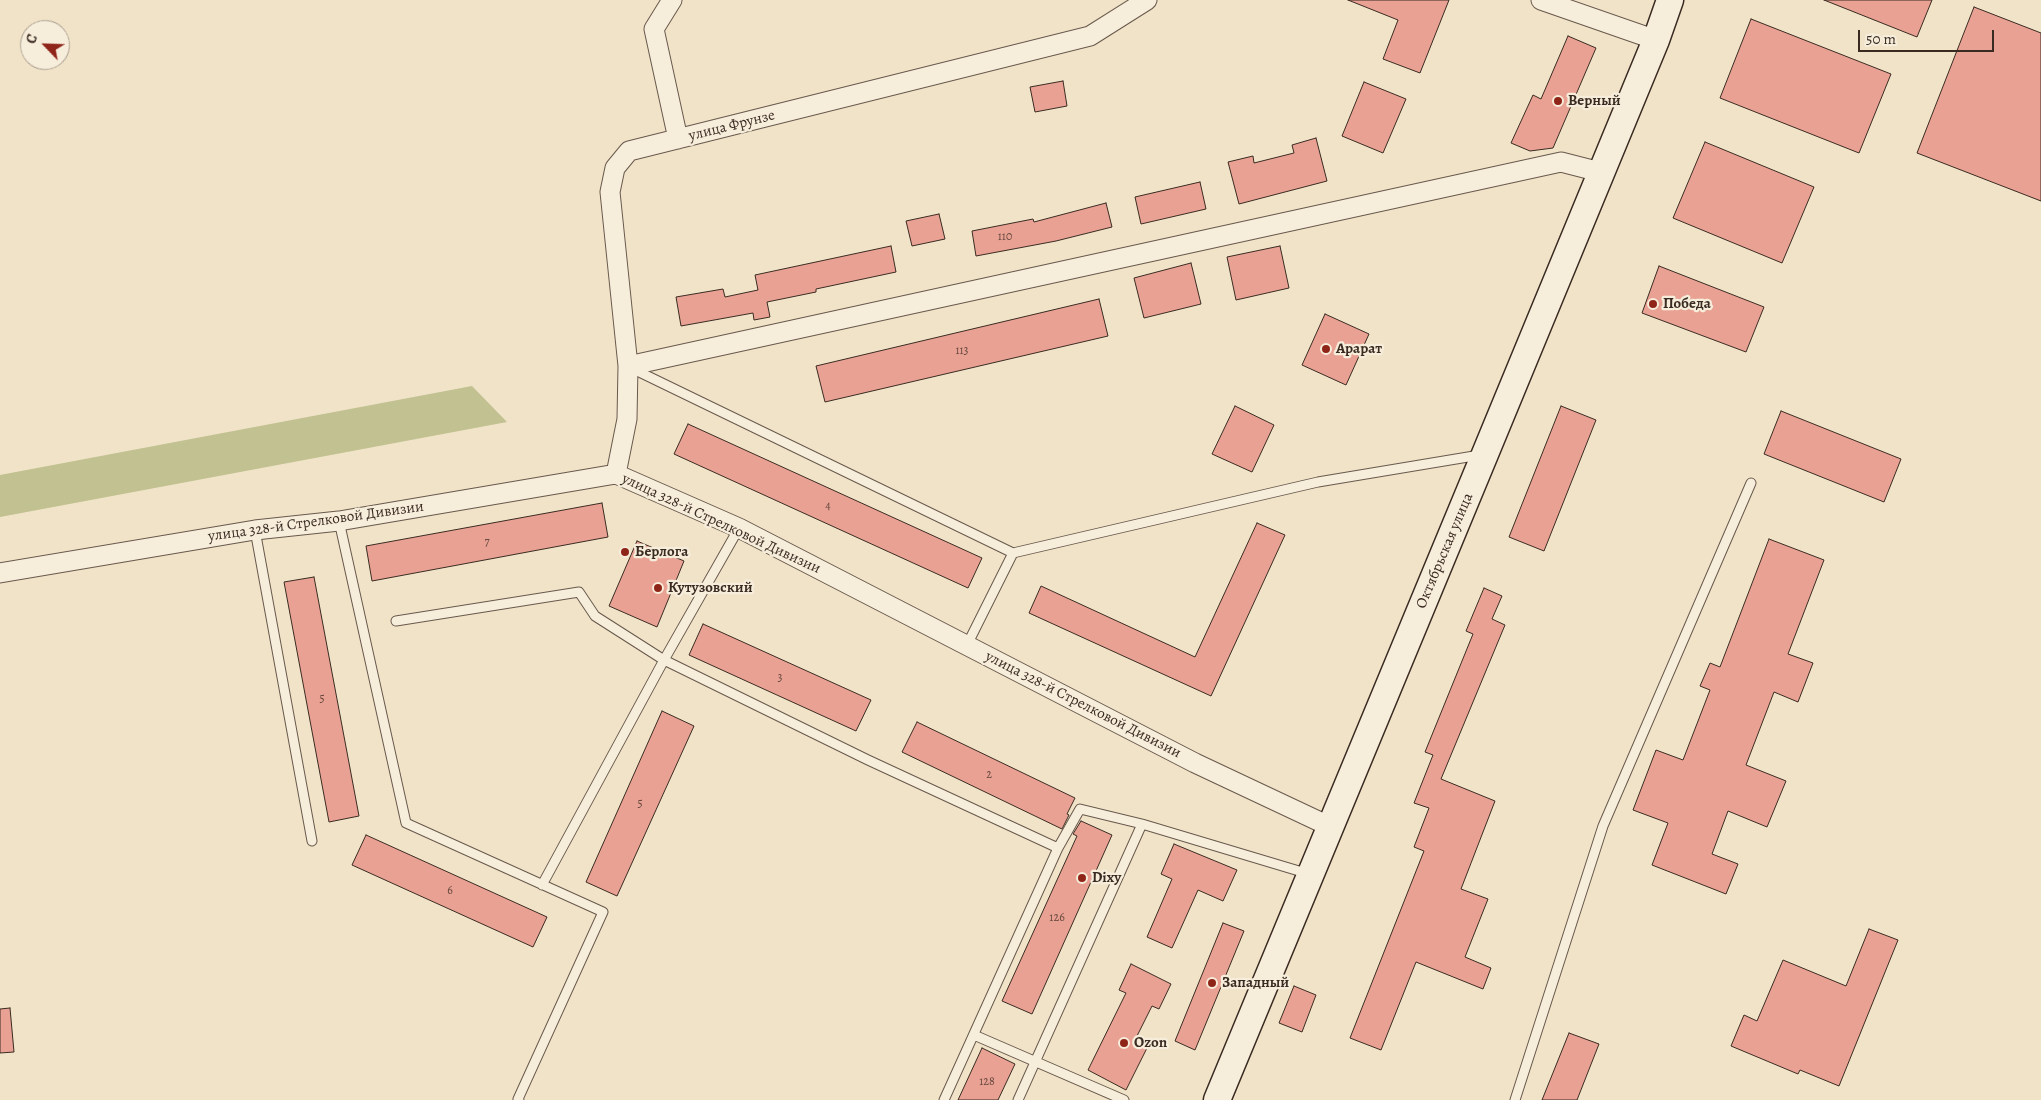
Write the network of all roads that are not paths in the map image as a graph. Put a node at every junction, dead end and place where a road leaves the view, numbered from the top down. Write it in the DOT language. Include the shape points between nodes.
graph roads {
  1 [pos="672,0"];
  2 [pos="1147,0"];
  3 [pos="1541,0"];
  4 [pos="1670,0"];
  5 [pos="1656,40"];
  6 [pos="678,139"];
  7 [pos="1600,172"];
  8 [pos="628,366"];
  9 [pos="1485,454"];
  10 [pos="616,474"];
  11 [pos="1751,483"];
  12 [pos="339,522"];
  13 [pos="739,528"];
  14 [pos="255,530"];
  15 [pos="1013,553"];
  16 [pos="0,573"];
  17 [pos="396,621"];
  18 [pos="967,645"];
  19 [pos="664,660"];
  20 [pos="1142,824"];
  21 [pos="1331,827"];
  22 [pos="312,841"];
  23 [pos="1058,848"];
  24 [pos="1311,874"];
  25 [pos="542,885"];
  26 [pos="974,1035"];
  27 [pos="1035,1061"];
  28 [pos="519,1100"];
  29 [pos="944,1100"];
  30 [pos="1018,1100"];
  31 [pos="1124,1100"];
  32 [pos="1217,1100"];
  33 [pos="1515,1100"];
  1 -- 6 [label="street" via="654,29"];
  2 -- 6 [label="street, улица Фрунзе" via="1090,36"];
  3 -- 5 [label="street"];
  4 -- 5 [label="main road, Октябрьская улица"];
  5 -- 7 [label="main road, Октябрьская улица"];
  6 -- 8 [label="street, улица Фрунзе" via="629,151 615,168 610,192"];
  7 -- 8 [label="street" via="1561,162"];
  7 -- 9 [label="main road, Октябрьская улица"];
  8 -- 10 [label="street, улица Фрунзе" via="626,419"];
  8 -- 15 [label="lane"];
  9 -- 15 [label="lane" via="1318,482"];
  9 -- 21 [label="main road, Октябрьская улица"];
  10 -- 12 [label="street, улица 328-й Стрелковой Дивизии"];
  10 -- 13 [label="street, улица 328-й Стрелковой Дивизии"];
  11 -- 33 [label="lane" via="1603,826"];
  12 -- 14 [label="street, улица 328-й Стрелковой Дивизии"];
  12 -- 25 [label="lane" via="406,824"];
  13 -- 18 [label="street, улица 328-й Стрелковой Дивизии"];
  13 -- 19 [label="lane"];
  14 -- 16 [label="street, улица 328-й Стрелковой Дивизии"];
  14 -- 22 [label="lane"];
  15 -- 18 [label="lane"];
  17 -- 19 [label="lane" via="579,592 595,616"];
  18 -- 21 [label="street, улица 328-й Стрелковой Дивизии" via="1196,763"];
  19 -- 23 [label="lane"];
  19 -- 25 [label="lane"];
  20 -- 23 [label="lane" via="1080,809"];
  20 -- 24 [label="lane"];
  20 -- 27 [label="lane"];
  21 -- 24 [label="main road, Октябрьская улица"];
  23 -- 26 [label="lane"];
  24 -- 32 [label="main road, Октябрьская улица"];
  25 -- 28 [label="lane" via="603,912"];
  26 -- 27 [label="lane"];
  26 -- 29 [label="lane"];
  27 -- 30 [label="lane"];
  27 -- 31 [label="lane"];
}
